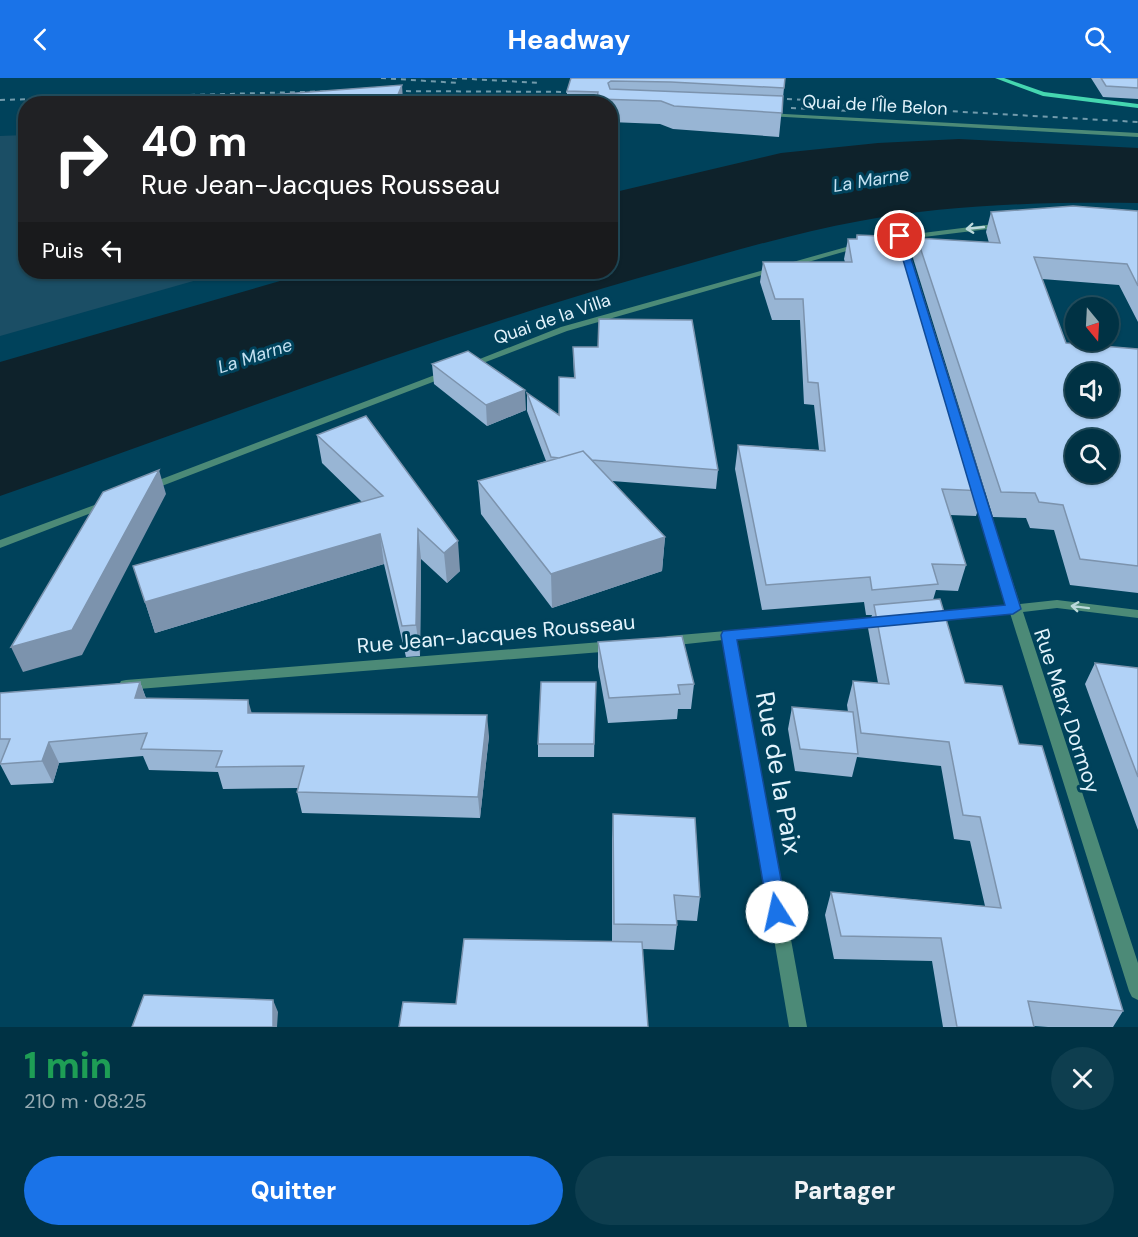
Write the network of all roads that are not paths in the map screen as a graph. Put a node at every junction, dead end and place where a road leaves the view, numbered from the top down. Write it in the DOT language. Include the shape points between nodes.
graph roads {
  1 [pos="998,78"];
  2 [pos="1138,106"];
  3 [pos="764,113"];
  4 [pos="1138,135"];
  5 [pos="1016,224"];
  6 [pos="972,474"];
  7 [pos="144,489"];
  8 [pos="122,497"];
  9 [pos="0,544"];
  10 [pos="1013,609"];
  11 [pos="1138,614"];
  12 [pos="918,618"];
  13 [pos="895,620"];
  14 [pos="729,635"];
  15 [pos="658,642"];
  16 [pos="634,644"];
  17 [pos="117,686"];
  18 [pos="1138,991"];
  19 [pos="798,1027"];
  1 -- 2 [label="main road" via="1043,94"];
  3 -- 4 [label="street, Quai de l'Île Belon"];
  5 -- 7 [label="street, Quai de la Villa, one-way" via="828,253 564,329"];
  6 -- 10 [label="street, Rue Marx Dormoy"];
  8 -- 9 [label="street"];
  11 -- 10 [label="street, one-way" via="1057,604"];
  10 -- 12 [label="street"];
  10 -- 18 [label="street, Rue Marx Dormoy"];
  13 -- 14 [label="street, Rue Jean-Jacques Rousseau"];
  14 -- 15 [label="street, Rue Jean-Jacques Rousseau"];
  14 -- 19 [label="street, Rue de la Paix"];
  16 -- 17 [label="street, Rue Jean-Jacques Rousseau"];
}
